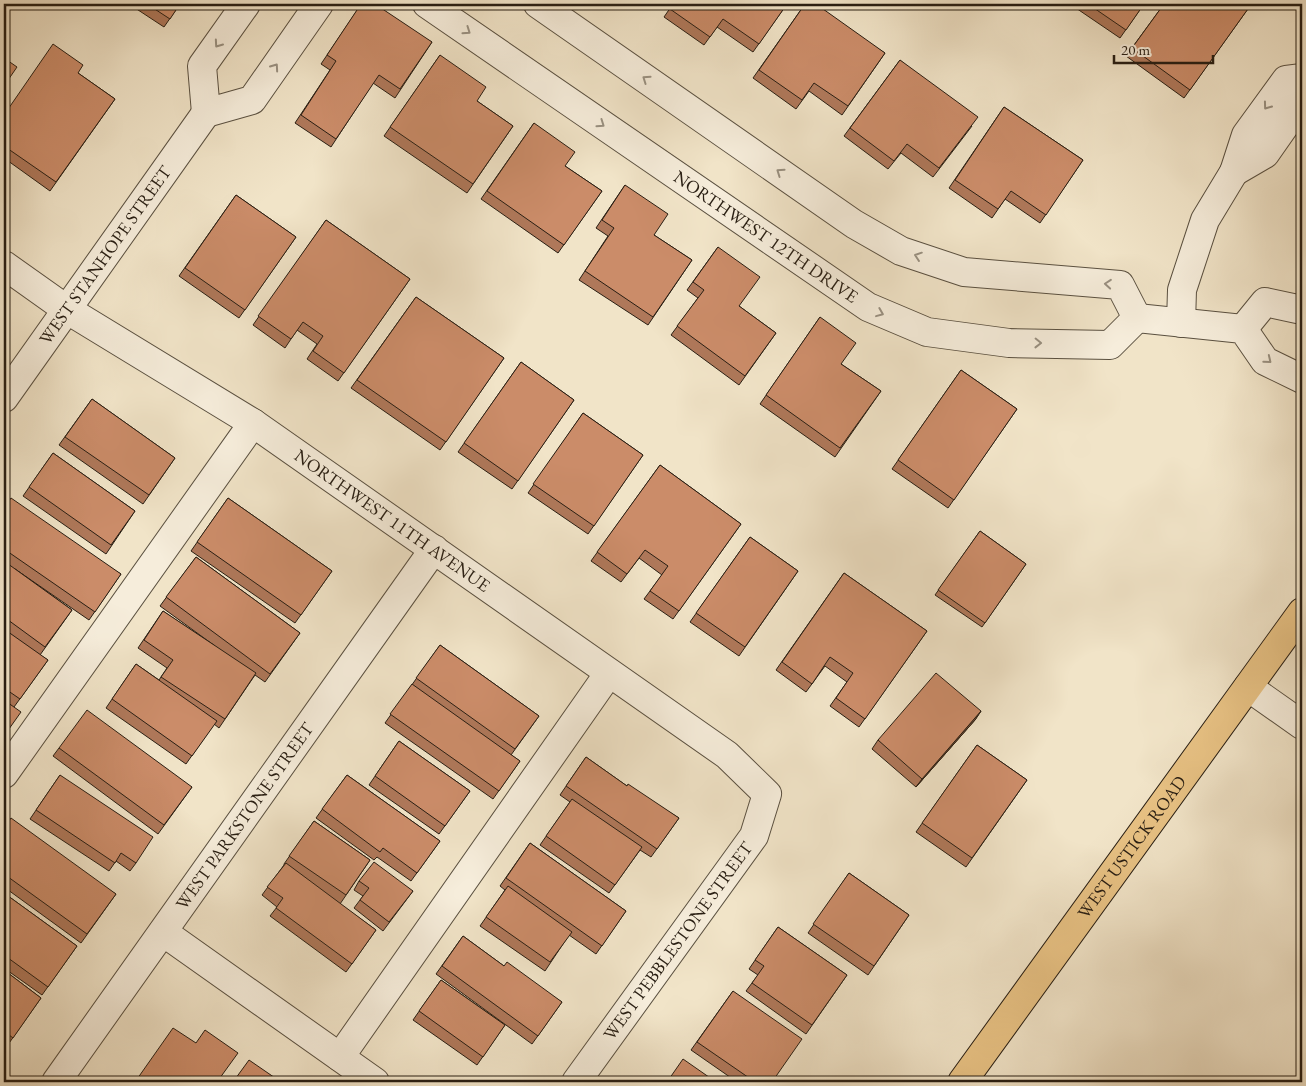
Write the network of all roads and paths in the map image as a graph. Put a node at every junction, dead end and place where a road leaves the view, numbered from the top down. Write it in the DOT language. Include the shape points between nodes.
graph roads {
  1 [pos="246,4"];
  2 [pos="319,4"];
  3 [pos="427,4"];
  4 [pos="538,4"];
  5 [pos="1302,78"];
  6 [pos="1302,101"];
  7 [pos="206,113"];
  8 [pos="1234,172"];
  9 [pos="4,264"];
  10 [pos="66,309"];
  11 [pos="1302,310"];
  12 [pos="1137,318"];
  13 [pos="1181,323"];
  14 [pos="1243,329"];
  15 [pos="1302,379"];
  16 [pos="4,398"];
  17 [pos="253,423"];
  18 [pos="434,549"];
  19 [pos="1302,612"];
  20 [pos="609,673"];
  21 [pos="1248,687"];
  22 [pos="1302,725"];
  23 [pos="4,774"];
  24 [pos="767,794"];
  25 [pos="163,932"];
  26 [pos="340,1057"];
  27 [pos="56,1082"];
  28 [pos="375,1082"];
  29 [pos="576,1082"];
  30 [pos="962,1082"];
  1 -- 7 [label="street, one-way" via="202,66"];
  7 -- 2 [label="street, one-way" via="252,100"];
  3 -- 12 [label="street, NORTHWEST 12TH DRIVE, one-way" via="868,307 927,332 1009,343 1110,345"];
  12 -- 4 [label="street, one-way" via="1120,285 964,272 901,251 854,224"];
  5 -- 8 [label="street, one-way" via="1286,80 1246,135"];
  6 -- 8 [label="street" via="1265,154"];
  7 -- 10 [label="street, WEST STANHOPE STREET"];
  8 -- 13 [label="street" via="1205,220 1182,290"];
  9 -- 10 [label="street, NORTHWEST 11TH AVENUE"];
  10 -- 16 [label="street, WEST STANHOPE STREET"];
  10 -- 17 [label="street, NORTHWEST 11TH AVENUE"];
  11 -- 14 [label="street" via="1265,302"];
  12 -- 13 [label="street"];
  13 -- 14 [label="street"];
  14 -- 15 [label="street, one-way" via="1265,361"];
  17 -- 18 [label="street, NORTHWEST 11TH AVENUE"];
  17 -- 23 [label="street"];
  18 -- 20 [label="street, NORTHWEST 11TH AVENUE"];
  18 -- 25 [label="street, WEST PARKSTONE STREET"];
  19 -- 21 [label="main road, WEST USTICK ROAD"];
  20 -- 24 [label="street, NORTHWEST 11TH AVENUE" via="726,755"];
  20 -- 26 [label="street"];
  21 -- 22 [label="street"];
  21 -- 30 [label="main road, WEST USTICK ROAD"];
  24 -- 29 [label="street, WEST PEBBLESTONE STREET" via="754,836"];
  25 -- 26 [label="street"];
  25 -- 27 [label="street, WEST PARKSTONE STREET"];
  26 -- 28 [label="street"];
}
